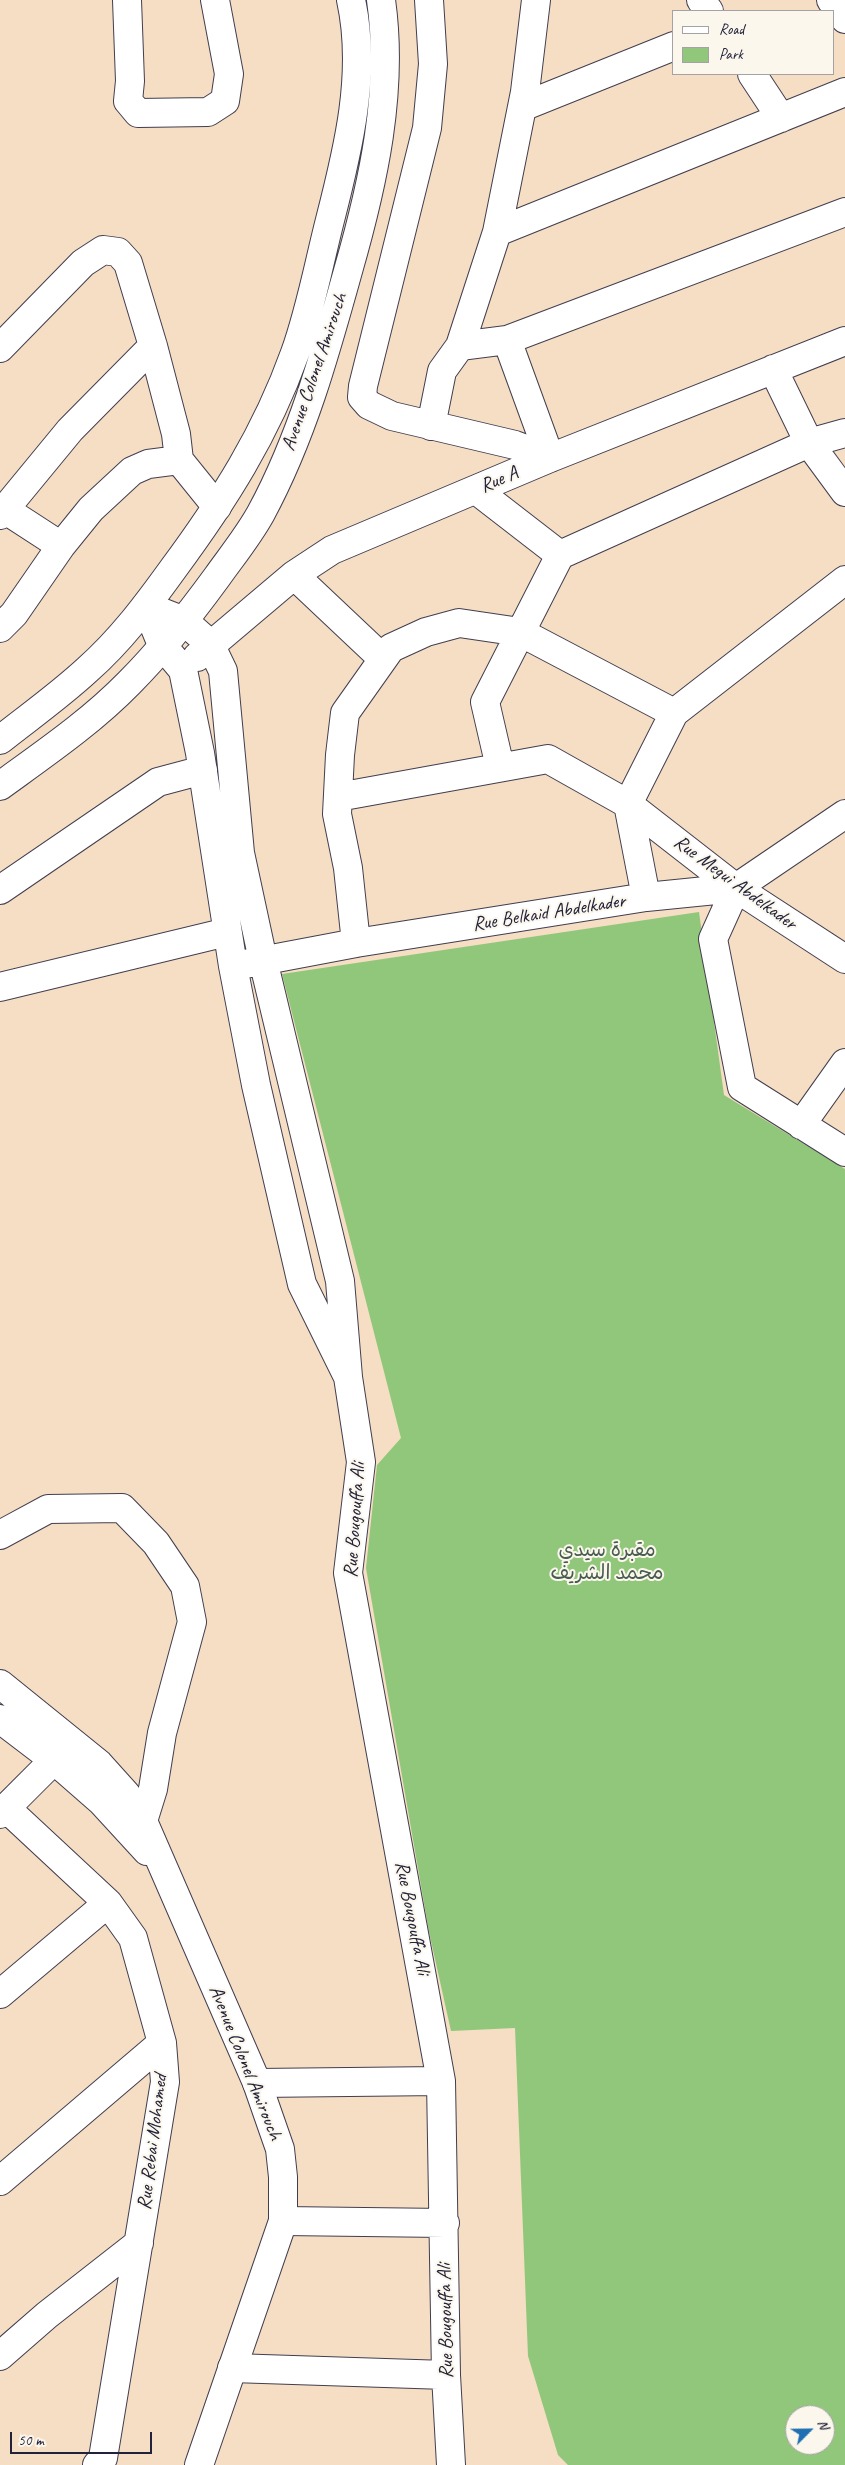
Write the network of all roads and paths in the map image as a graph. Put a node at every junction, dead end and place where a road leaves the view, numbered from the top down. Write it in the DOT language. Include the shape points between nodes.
graph roads {
  1 [pos="127,0"];
  2 [pos="215,0"];
  3 [pos="351,0"];
  4 [pos="381,0"];
  5 [pos="428,0"];
  6 [pos="536,0"];
  7 [pos="831,0"];
  8 [pos="845,19"];
  9 [pos="672,47"];
  10 [pos="753,75"];
  11 [pos="845,92"];
  12 [pos="522,107"];
  13 [pos="781,118"];
  14 [pos="845,212"];
  15 [pos="497,232"];
  16 [pos="507,340"];
  17 [pos="845,341"];
  18 [pos="153,346"];
  19 [pos="460,346"];
  20 [pos="0,348"];
  21 [pos="773,369"];
  22 [pos="431,426"];
  23 [pos="845,433"];
  24 [pos="809,443"];
  25 [pos="550,458"];
  26 [pos="180,460"];
  27 [pos="476,490"];
  28 [pos="845,492"];
  29 [pos="217,507"];
  30 [pos="2,512"];
  31 [pos="61,546"];
  32 [pos="560,555"];
  33 [pos="294,575"];
  34 [pos="845,580"];
  35 [pos="146,606"];
  36 [pos="184,621"];
  37 [pos="0,628"];
  38 [pos="520,632"];
  39 [pos="210,644"];
  40 [pos="162,645"];
  41 [pos="382,658"];
  42 [pos="183,670"];
  43 [pos="674,713"];
  44 [pos="0,740"];
  45 [pos="500,767"];
  46 [pos="203,770"];
  47 [pos="0,786"];
  48 [pos="338,797"];
  49 [pos="628,804"];
  50 [pos="845,814"];
  51 [pos="736,888"];
  52 [pos="0,890"];
  53 [pos="646,897"];
  54 [pos="227,932"];
  55 [pos="356,943"];
  56 [pos="845,959"];
  57 [pos="263,960"];
  58 [pos="233,966"];
  59 [pos="0,987"];
  60 [pos="845,1062"];
  61 [pos="801,1125"];
  62 [pos="845,1152"];
  63 [pos="348,1376"];
  64 [pos="0,1535"];
  65 [pos="0,1684"];
  66 [pos="0,1719"];
  67 [pos="54,1760"];
  68 [pos="4,1811"];
  69 [pos="143,1821"];
  70 [pos="162,1867"];
  71 [pos="108,1904"];
  72 [pos="0,1994"];
  73 [pos="162,2043"];
  74 [pos="441,2081"];
  75 [pos="257,2083"];
  76 [pos="0,2181"];
  77 [pos="283,2221"];
  78 [pos="445,2223"];
  79 [pos="139,2243"];
  80 [pos="0,2356"];
  81 [pos="232,2368"];
  82 [pos="446,2375"];
  83 [pos="97,2465"];
  84 [pos="199,2465"];
  85 [pos="451,2465"];
  1 -- 2 [label="street" via="128,101 138,113 177,114 208,112 225,101 229,74"];
  3 -- 29 [label="street, Avenue Colonel Amirouch" via="356,48 354,107 344,165 296,351 268,422"];
  4 -- 36 [label="street, Avenue Colonel Amirouch" via="386,90 374,164 355,249 310,401 260,515"];
  5 -- 22 [label="street" via="433,64 427,128 362,397 369,405 392,416"];
  6 -- 12 [label="street"];
  7 -- 8 [label="street"];
  9 -- 12 [label="street"];
  10 -- 13 [label="street"];
  11 -- 13 [label="street"];
  12 -- 15 [label="street"];
  13 -- 15 [label="street"];
  14 -- 16 [label="street"];
  15 -- 19 [label="street"];
  16 -- 19 [label="street"];
  16 -- 25 [label="street"];
  17 -- 21 [label="street, Rue A"];
  18 -- 20 [label="street" via="128,263 118,252 103,250 83,263"];
  18 -- 26 [label="street"];
  18 -- 30 [label="street" via="70,430"];
  19 -- 22 [label="street" via="442,371"];
  21 -- 24 [label="street"];
  21 -- 25 [label="street, Rue A"];
  22 -- 25 [label="street" via="515,445"];
  23 -- 24 [label="street"];
  24 -- 28 [label="street"];
  24 -- 32 [label="street"];
  25 -- 27 [label="street, Rue A"];
  26 -- 29 [label="street"];
  26 -- 31 [label="street" via="148,464 132,471 91,509"];
  27 -- 32 [label="street"];
  27 -- 33 [label="street, Rue A" via="332,550"];
  29 -- 35 [label="street, Avenue Colonel Amirouch"];
  30 -- 31 [label="street"];
  31 -- 37 [label="street" via="14,614"];
  32 -- 38 [label="street"];
  33 -- 39 [label="street, Rue A"];
  33 -- 41 [label="street"];
  34 -- 43 [label="street"];
  35 -- 36 [label="street"];
  35 -- 40 [label="street"];
  35 -- 44 [label="street, Avenue Colonel Amirouch" via="87,670"];
  36 -- 39 [label="street"];
  36 -- 40 [label="street, Avenue Colonel Amirouch"];
  38 -- 41 [label="street" via="458,623 426,632 391,648"];
  38 -- 43 [label="street"];
  38 -- 45 [label="street" via="485,702"];
  39 -- 42 [label="street, Rue A"];
  39 -- 57 [label="street" via="223,671 240,853"];
  40 -- 42 [label="street"];
  40 -- 47 [label="street, Avenue Colonel Amirouch" via="129,684"];
  41 -- 48 [label="street" via="346,713"];
  42 -- 46 [label="street"];
  43 -- 49 [label="street"];
  45 -- 48 [label="street, Rue Megui Abdelkader"];
  45 -- 49 [label="street, Rue Megui Abdelkader" via="548,759"];
  46 -- 52 [label="street" via="158,782"];
  46 -- 54 [label="street"];
  48 -- 55 [label="street" via="337,814 348,868"];
  49 -- 51 [label="street, Rue Megui Abdelkader"];
  49 -- 53 [label="street"];
  50 -- 51 [label="street, Rue Belkaid Abdelkader"];
  51 -- 53 [label="street, Rue Belkaid Abdelkader"];
  51 -- 56 [label="street, Rue Megui Abdelkader"];
  51 -- 61 [label="street" via="713,939 742,1087"];
  53 -- 55 [label="street, Rue Belkaid Abdelkader"];
  54 -- 58 [label="street"];
  54 -- 59 [label="street"];
  55 -- 57 [label="street, Rue Belkaid Abdelkader"];
  57 -- 58 [label="street, Rue Belkaid Abdelkader"];
  57 -- 63 [label="street" via="340,1281"];
  58 -- 63 [label="street" via="256,1085 302,1284"];
  60 -- 61 [label="street"];
  61 -- 62 [label="street"];
  63 -- 74 [label="street, Rue Bougouffa Ali" via="361,1462 348,1573"];
  64 -- 69 [label="street" via="48,1509 122,1508 156,1543 185,1586 192,1622 162,1733"];
  65 -- 69 [label="street, Avenue Colonel Amirouch" via="99,1764 126,1794"];
  66 -- 67 [label="street, Avenue Colonel Amirouch"];
  67 -- 68 [label="street"];
  67 -- 70 [label="street, Avenue Colonel Amirouch" via="102,1802"];
  68 -- 71 [label="street, Rue Rebai Mohamed"];
  69 -- 70 [label="street, Avenue Colonel Amirouch"];
  70 -- 75 [label="street, Avenue Colonel Amirouch"];
  71 -- 72 [label="street"];
  71 -- 73 [label="street, Rue Rebai Mohamed" via="133,1938"];
  73 -- 76 [label="street"];
  73 -- 79 [label="street, Rue Rebai Mohamed" via="165,2082"];
  74 -- 75 [label="street"];
  74 -- 78 [label="street, Rue Bougouffa Ali"];
  75 -- 77 [label="street, Avenue Colonel Amirouch" via="280,2149"];
  77 -- 78 [label="street"];
  77 -- 81 [label="street, Avenue Colonel Amirouch"];
  78 -- 82 [label="street, Rue Bougouffa Ali"];
  79 -- 80 [label="street"];
  79 -- 83 [label="street, Rue Rebai Mohamed" via="103,2458"];
  81 -- 82 [label="street"];
  81 -- 84 [label="street, Avenue Colonel Amirouch"];
  82 -- 85 [label="street, Rue Bougouffa Ali"];
}
